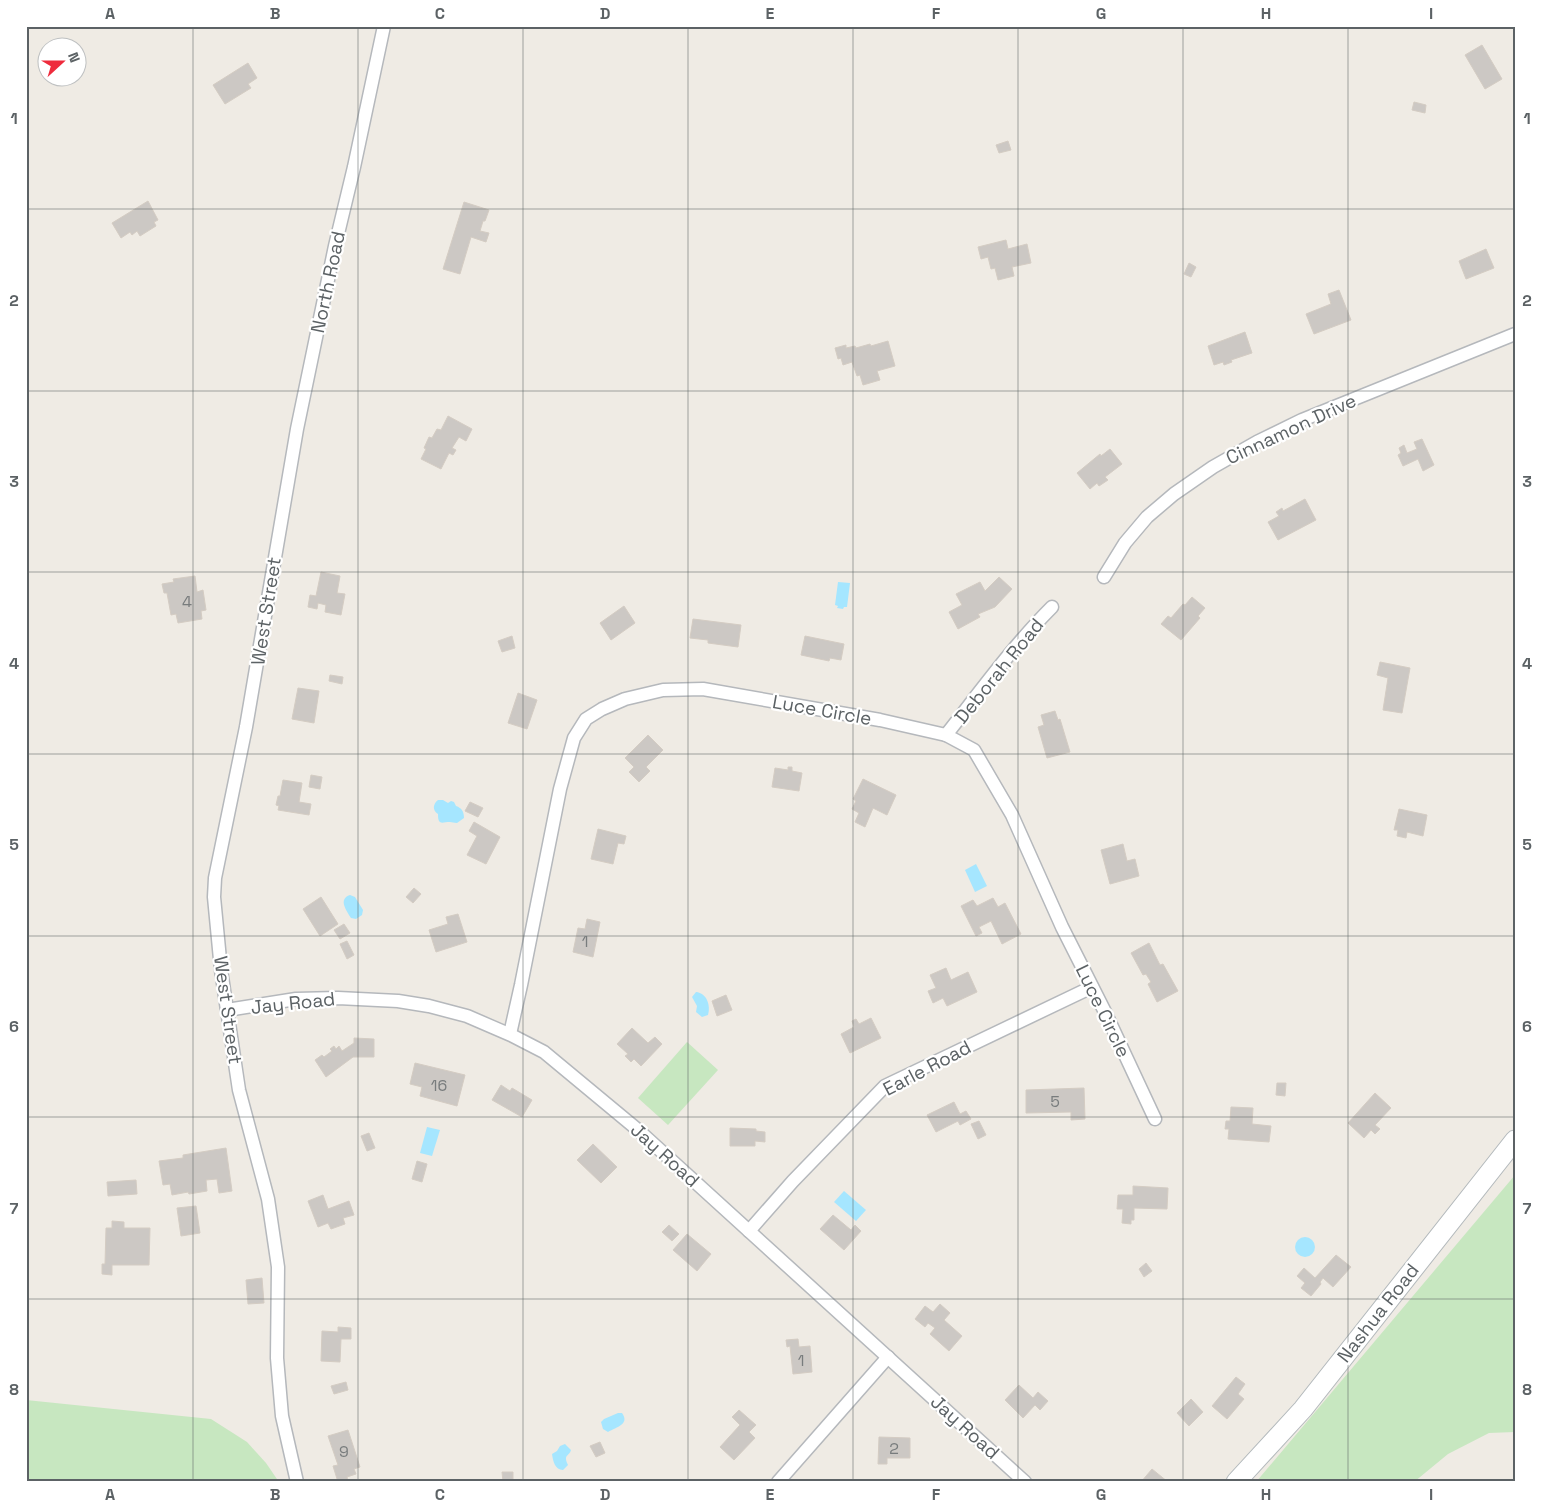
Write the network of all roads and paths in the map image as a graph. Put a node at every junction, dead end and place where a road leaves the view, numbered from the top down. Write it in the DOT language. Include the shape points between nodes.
graph roads {
  1 [pos="384,26"];
  2 [pos="1515,334"];
  3 [pos="278,538"];
  4 [pos="1104,577"];
  5 [pos="1052,608"];
  6 [pos="946,735"];
  7 [pos="1092,988"];
  8 [pos="227,1010"];
  9 [pos="510,1034"];
  10 [pos="1155,1119"];
  11 [pos="1515,1140"];
  12 [pos="749,1231"];
  13 [pos="888,1357"];
  14 [pos="297,1482"];
  15 [pos="778,1482"];
  16 [pos="1025,1482"];
  17 [pos="1236,1482"];
  1 -- 3 [label="street, North Road" via="297,429"];
  2 -- 4 [label="street, Cinnamon Drive" via="1302,420 1213,467 1147,517 1125,543"];
  3 -- 8 [label="street, West Street" via="246,727 214,878"];
  5 -- 6 [label="street, Deborah Road" via="986,683"];
  6 -- 7 [label="street, Luce Circle" via="974,750 1012,815"];
  6 -- 9 [label="street, Luce Circle" via="703,689 663,690 625,699 586,719 574,738 560,788"];
  7 -- 10 [label="street, Luce Circle"];
  7 -- 12 [label="street, Earle Road" via="884,1086"];
  8 -- 9 [label="street, Jay Road" via="296,999 390,1000 467,1016"];
  8 -- 14 [label="street, West Street" via="239,1090 268,1199 273,1231 278,1267 277,1358 282,1416"];
  9 -- 12 [label="street, Jay Road" via="544,1052 607,1103"];
  11 -- 17 [label="main road, Nashua Road" via="1308,1402"];
  12 -- 13 [label="street, Jay Road"];
  13 -- 15 [label="street"];
  13 -- 16 [label="street, Jay Road"];
}
